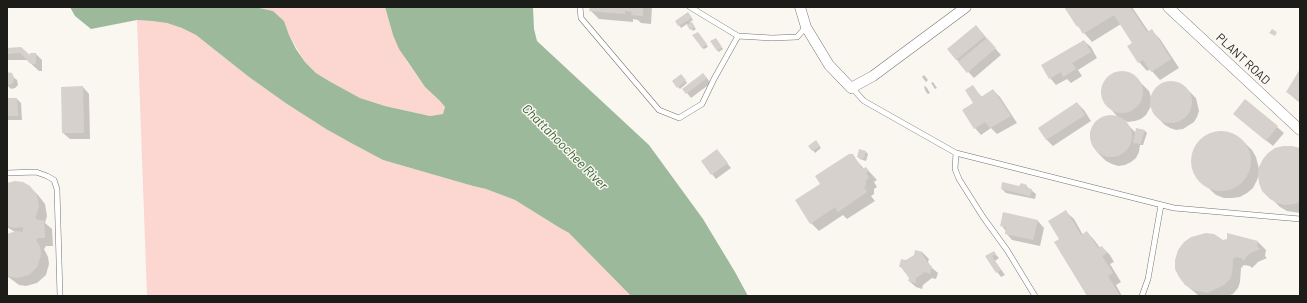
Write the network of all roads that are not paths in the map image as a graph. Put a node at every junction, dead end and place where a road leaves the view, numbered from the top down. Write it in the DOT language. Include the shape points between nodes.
graph roads {
  1 [pos="580,7"];
  2 [pos="690,7"];
  3 [pos="800,7"];
  4 [pos="966,7"];
  5 [pos="1168,7"];
  6 [pos="806,27"];
  7 [pos="738,36"];
  8 [pos="851,88"];
  9 [pos="1300,130"];
  10 [pos="956,153"];
  11 [pos="7,173"];
  12 [pos="1161,205"];
  13 [pos="1300,219"];
  14 [pos="60,296"];
  15 [pos="1035,296"];
  16 [pos="1142,296"];
  1 -- 7 [label="lane" via="581,18 659,110 679,118 702,104"];
  2 -- 7 [label="lane"];
  3 -- 6 [label="street"];
  4 -- 8 [label="street" via="873,76"];
  5 -- 9 [label="street, PLANT ROAD"];
  6 -- 7 [label="lane" via="797,38"];
  6 -- 8 [label="street" via="829,64"];
  8 -- 10 [label="lane" via="864,101"];
  10 -- 12 [label="lane"];
  10 -- 15 [label="lane" via="955,169 959,179"];
  11 -- 14 [label="lane" via="36,172 54,180 57,189"];
  12 -- 13 [label="lane"];
  12 -- 16 [label="lane" via="1148,279"];
}
